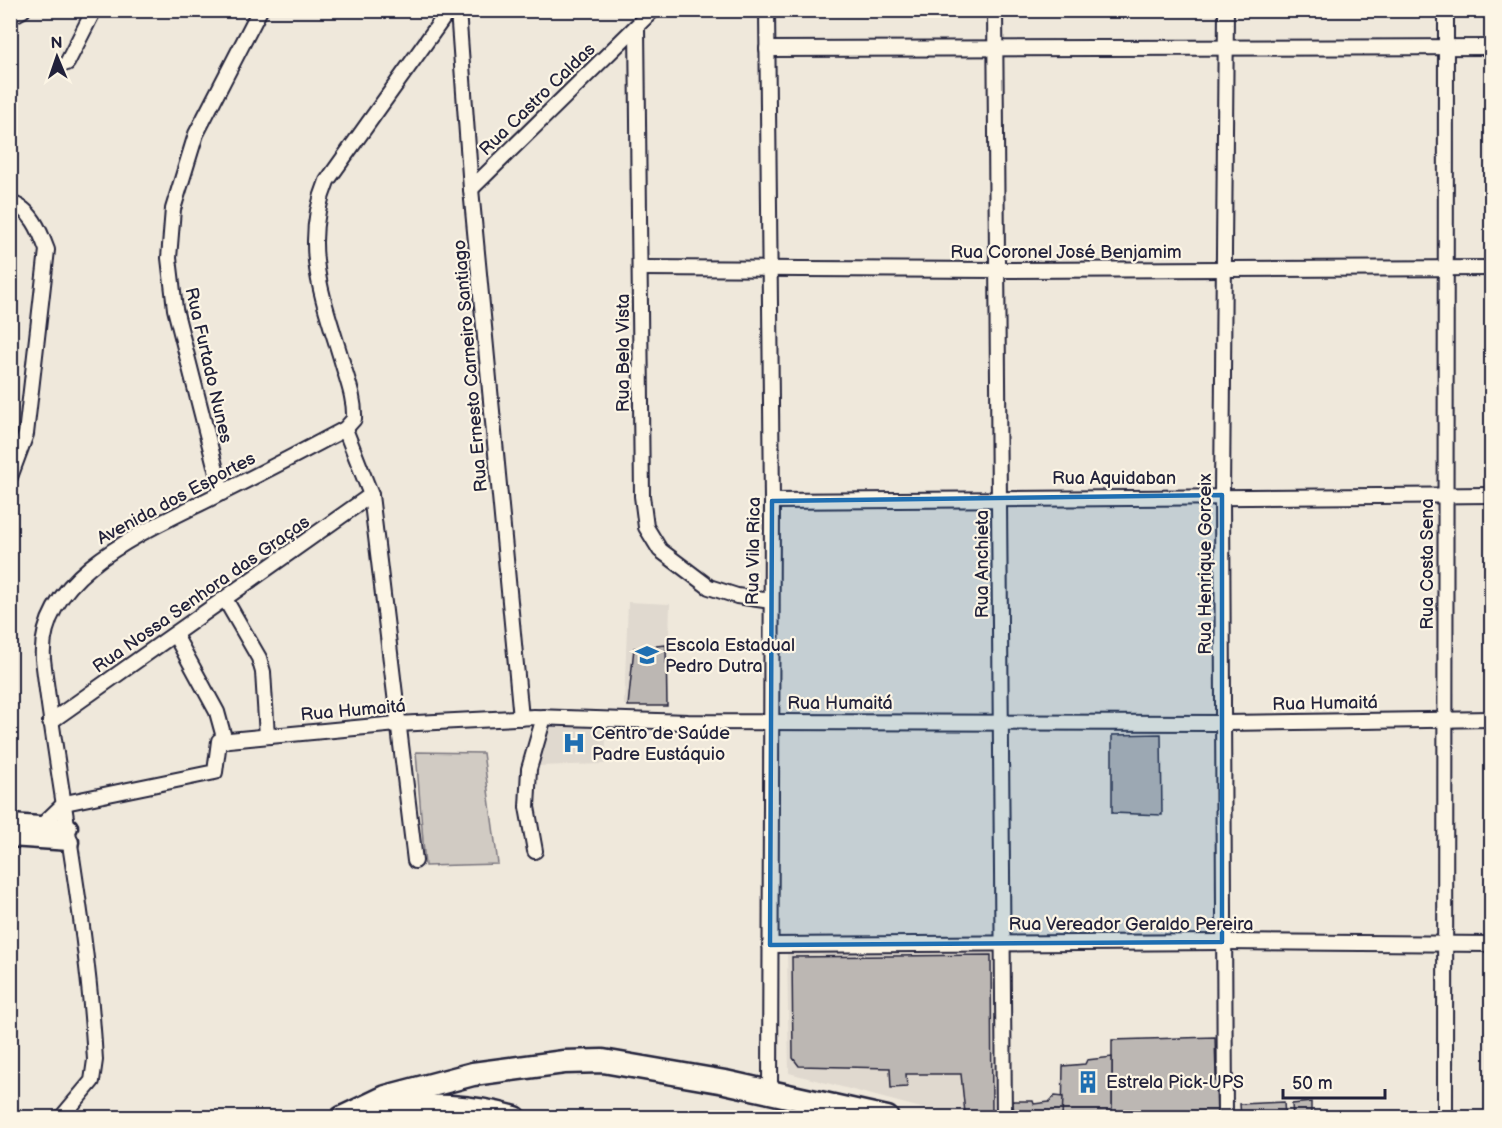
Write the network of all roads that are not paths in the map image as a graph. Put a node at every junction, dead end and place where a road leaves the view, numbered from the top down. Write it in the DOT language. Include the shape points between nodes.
graph roads {
  1 [pos="23,10"];
  2 [pos="94,10"];
  3 [pos="260,10"];
  4 [pos="449,10"];
  5 [pos="458,10"];
  6 [pos="653,10"];
  7 [pos="767,10"];
  8 [pos="995,10"];
  9 [pos="1226,10"];
  10 [pos="1446,10"];
  11 [pos="10,17"];
  12 [pos="637,27"];
  13 [pos="1446,47"];
  14 [pos="1491,47"];
  15 [pos="1227,48"];
  16 [pos="767,49"];
  17 [pos="996,49"];
  18 [pos="67,63"];
  19 [pos="471,189"];
  20 [pos="10,203"];
  21 [pos="769,267"];
  22 [pos="641,268"];
  23 [pos="1446,268"];
  24 [pos="1491,268"];
  25 [pos="997,270"];
  26 [pos="1224,270"];
  27 [pos="345,429"];
  28 [pos="10,477"];
  29 [pos="222,493"];
  30 [pos="371,495"];
  31 [pos="1222,495"];
  32 [pos="1445,495"];
  33 [pos="1491,495"];
  34 [pos="1000,497"];
  35 [pos="772,501"];
  36 [pos="225,599"];
  37 [pos="771,601"];
  38 [pos="175,634"];
  39 [pos="544,717"];
  40 [pos="521,718"];
  41 [pos="1444,718"];
  42 [pos="1491,718"];
  43 [pos="771,720"];
  44 [pos="50,722"];
  45 [pos="1001,722"];
  46 [pos="1225,723"];
  47 [pos="397,724"];
  48 [pos="267,736"];
  49 [pos="225,741"];
  50 [pos="65,803"];
  51 [pos="11,823"];
  52 [pos="41,826"];
  53 [pos="70,834"];
  54 [pos="10,838"];
  55 [pos="535,851"];
  56 [pos="415,861"];
  57 [pos="1222,942"];
  58 [pos="1002,943"];
  59 [pos="1445,944"];
  60 [pos="1491,944"];
  61 [pos="770,945"];
  62 [pos="770,1092"];
  63 [pos="350,1114"];
  64 [pos="61,1118"];
  65 [pos="515,1118"];
  66 [pos="887,1118"];
  67 [pos="1004,1118"];
  68 [pos="1225,1118"];
  69 [pos="1445,1118"];
  1 -- 11 [label="street"];
  2 -- 18 [label="street"];
  3 -- 29 [label="street, Rua Furtado Nunes" via="196,134 173,209 169,258 175,309"];
  4 -- 27 [label="street" via="327,181 321,195 314,226 313,258 355,409 354,419"];
  5 -- 19 [label="street, Rua Ernesto Carneiro Santiago"];
  6 -- 12 [label="street, Rua Castro Caldas"];
  7 -- 16 [label="street, Rua Vila Rica"];
  8 -- 17 [label="street, Rua Anchieta"];
  9 -- 15 [label="street, Rua Henrique Gorceix"];
  10 -- 13 [label="street, Rua Costa Sena"];
  12 -- 19 [label="street, Rua Castro Caldas"];
  12 -- 22 [label="street, Rua Bela Vista"];
  13 -- 14 [label="street"];
  13 -- 15 [label="street"];
  13 -- 23 [label="street, Rua Costa Sena"];
  15 -- 17 [label="street"];
  15 -- 26 [label="street, Rua Henrique Gorceix"];
  16 -- 17 [label="street"];
  16 -- 21 [label="street, Rua Vila Rica"];
  17 -- 25 [label="street, Rua Anchieta"];
  19 -- 40 [label="street, Rua Ernesto Carneiro Santiago"];
  20 -- 28 [label="street" via="21,205 39,230 47,250 27,434"];
  21 -- 22 [label="street, Rua Coronel José Benjamim"];
  21 -- 25 [label="street, Rua Coronel José Benjamim"];
  21 -- 35 [label="street, Rua Vila Rica"];
  22 -- 37 [label="street, Rua Bela Vista" via="642,496 646,526 660,550 709,587"];
  23 -- 24 [label="street, Rua Coronel José Benjamim"];
  23 -- 26 [label="street, Rua Coronel José Benjamim"];
  23 -- 32 [label="street, Rua Costa Sena"];
  25 -- 26 [label="street, Rua Coronel José Benjamim"];
  25 -- 34 [label="street, Rua Anchieta"];
  26 -- 31 [label="street, Rua Henrique Gorceix"];
  27 -- 29 [label="street, Avenida dos Esportes"];
  27 -- 30 [label="street"];
  29 -- 44 [label="street, Avenida dos Esportes" via="123,543 92,566 63,597 44,641"];
  30 -- 36 [label="street, Rua Nossa Senhora das Graças"];
  30 -- 47 [label="street"];
  31 -- 32 [label="street, Rua Aquidaban"];
  31 -- 34 [label="street, Rua Aquidaban"];
  31 -- 46 [label="street, Rua Henrique Gorceix"];
  32 -- 33 [label="street, Rua Aquidaban"];
  32 -- 41 [label="street, Rua Costa Sena"];
  34 -- 35 [label="street, Rua Aquidaban"];
  34 -- 45 [label="street, Rua Anchieta"];
  35 -- 37 [label="street, Rua Vila Rica"];
  36 -- 38 [label="street, Rua Nossa Senhora das Graças"];
  36 -- 48 [label="street" via="259,658"];
  37 -- 43 [label="street, Rua Vila Rica"];
  38 -- 44 [label="street, Rua Nossa Senhora das Graças"];
  38 -- 49 [label="street" via="218,712"];
  39 -- 40 [label="street, Rua Humaitá"];
  39 -- 43 [label="street, Rua Humaitá" via="688,722"];
  39 -- 55 [label="street" via="529,769 527,807"];
  40 -- 47 [label="street, Rua Humaitá"];
  41 -- 42 [label="street, Rua Humaitá"];
  41 -- 46 [label="street, Rua Humaitá"];
  41 -- 59 [label="street, Rua Costa Sena"];
  43 -- 45 [label="street, Rua Humaitá"];
  43 -- 61 [label="street, Rua Vila Rica"];
  44 -- 50 [label="street, Avenida dos Esportes"];
  45 -- 46 [label="street, Rua Humaitá"];
  45 -- 58 [label="street, Rua Anchieta"];
  46 -- 57 [label="street, Rua Henrique Gorceix"];
  47 -- 48 [label="street, Rua Humaitá"];
  47 -- 56 [label="street"];
  48 -- 49 [label="street, Rua Humaitá"];
  49 -- 50 [label="street" via="217,742 217,770"];
  50 -- 52 [label="street"];
  50 -- 53 [label="street, Avenida dos Esportes"];
  51 -- 52 [label="street"];
  52 -- 53 [label="street"];
  53 -- 54 [label="street"];
  53 -- 64 [label="street, Avenida dos Esportes" via="94,1053 92,1081"];
  57 -- 58 [label="street, Rua Vereador Geraldo Pereira"];
  57 -- 59 [label="street, Rua Vereador Geraldo Pereira"];
  57 -- 68 [label="street, Rua Henrique Gorceix"];
  58 -- 61 [label="street, Rua Vereador Geraldo Pereira"];
  58 -- 67 [label="street, Rua Anchieta"];
  59 -- 60 [label="street, Rua Vereador Geraldo Pereira"];
  59 -- 69 [label="street, Rua Costa Sena"];
  61 -- 62 [label="street, Rua Vila Rica"];
  62 -- 63 [label="highway" via="603,1061 564,1062 472,1074 386,1097"];
  62 -- 66 [label="highway"];
  63 -- 65 [label="highway" via="456,1106"];
}
